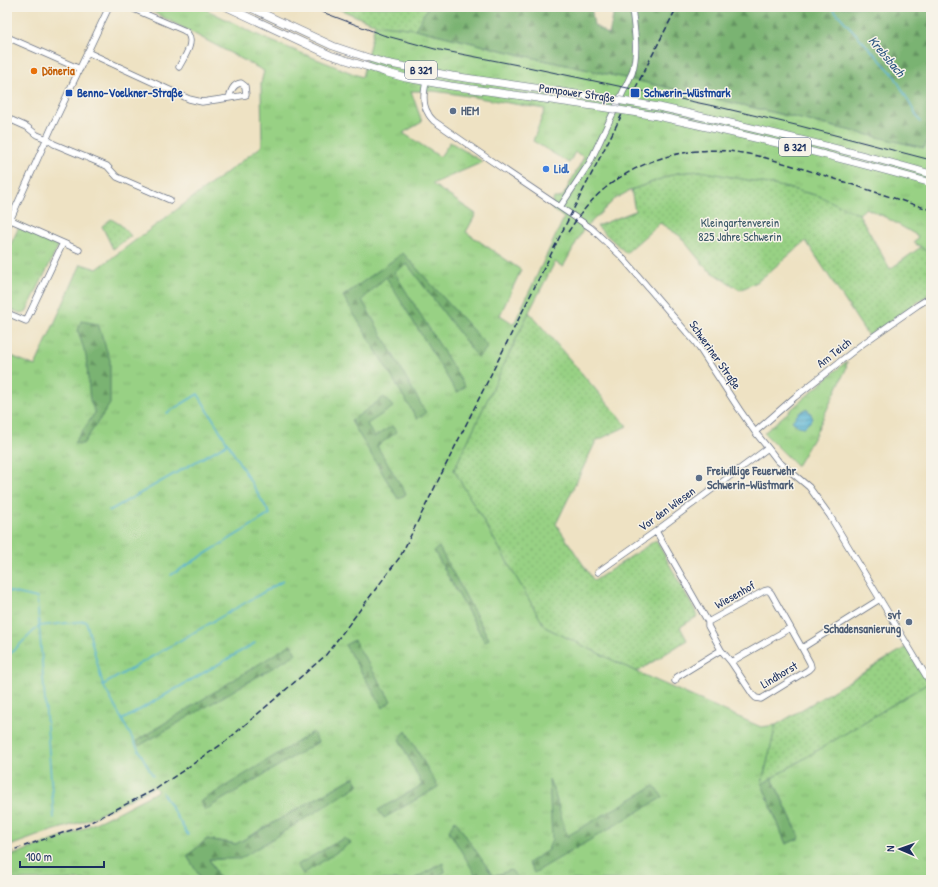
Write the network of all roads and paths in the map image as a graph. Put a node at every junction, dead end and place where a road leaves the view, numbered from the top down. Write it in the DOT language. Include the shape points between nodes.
graph roads {
  1 [pos="109,7"];
  2 [pos="130,7"];
  3 [pos="227,7"];
  4 [pos="248,7"];
  5 [pos="632,7"];
  6 [pos="7,37"];
  7 [pos="87,52"];
  8 [pos="178,67"];
  9 [pos="80,69"];
  10 [pos="428,71"];
  11 [pos="426,82"];
  12 [pos="229,98"];
  13 [pos="7,118"];
  14 [pos="47,139"];
  15 [pos="931,174"];
  16 [pos="931,183"];
  17 [pos="170,200"];
  18 [pos="560,207"];
  19 [pos="11,220"];
  20 [pos="7,228"];
  21 [pos="63,243"];
  22 [pos="79,250"];
  23 [pos="931,297"];
  24 [pos="7,313"];
  25 [pos="755,432"];
  26 [pos="768,448"];
  27 [pos="656,531"];
  28 [pos="598,572"];
  29 [pos="880,599"];
  30 [pos="708,622"];
  31 [pos="790,628"];
  32 [pos="802,648"];
  33 [pos="722,650"];
  34 [pos="731,662"];
  35 [pos="675,681"];
  36 [pos="931,684"];
  1 -- 7 [label="street"];
  2 -- 8 [label="street" via="184,30 189,35 190,44"];
  3 -- 11 [label="main road, Pampower Straße / B 321" via="330,55"];
  4 -- 10 [label="main road, Pampower Straße / B 321" via="333,46 386,63"];
  5 -- 18 [label="street" via="636,58 632,73 590,162"];
  6 -- 9 [label="street"];
  7 -- 9 [label="street"];
  7 -- 12 [label="street" via="190,99 202,102"];
  9 -- 14 [label="street"];
  10 -- 11 [label="street, Schweriner Straße"];
  10 -- 15 [label="main road, Pampower Straße / B 321, bridge" via="659,107 832,147"];
  11 -- 16 [label="main road, Pampower Straße / B 321, bridge" via="657,116 792,146"];
  11 -- 18 [label="street, Schweriner Straße" via="424,104 434,121"];
  13 -- 14 [label="street"];
  14 -- 17 [label="street" via="107,166 117,177"];
  14 -- 19 [label="street"];
  18 -- 25 [label="street, Schweriner Straße" via="591,228 621,256 696,343"];
  19 -- 20 [label="street"];
  19 -- 21 [label="street"];
  21 -- 22 [label="street"];
  21 -- 24 [label="street" via="26,321"];
  23 -- 25 [label="street, Am Teich" via="861,346"];
  25 -- 26 [label="street, Schweriner Straße"];
  26 -- 27 [label="street, Vor den Wiesen"];
  26 -- 29 [label="street, Schweriner Straße" via="778,461 809,487 830,516"];
  27 -- 28 [label="street, Vor den Wiesen"];
  27 -- 30 [label="street, Wiesenhof"];
  29 -- 32 [label="street"];
  29 -- 36 [label="street, Schweriner Straße"];
  30 -- 31 [label="street, Wiesenhof" via="768,590"];
  30 -- 33 [label="street, Lindhorst"];
  31 -- 32 [label="street, Wiesenhof"];
  31 -- 34 [label="street"];
  32 -- 34 [label="street, Lindhorst" via="811,667 761,699 753,695"];
  33 -- 34 [label="street, Lindhorst"];
  33 -- 35 [label="street" via="677,677"];
}
